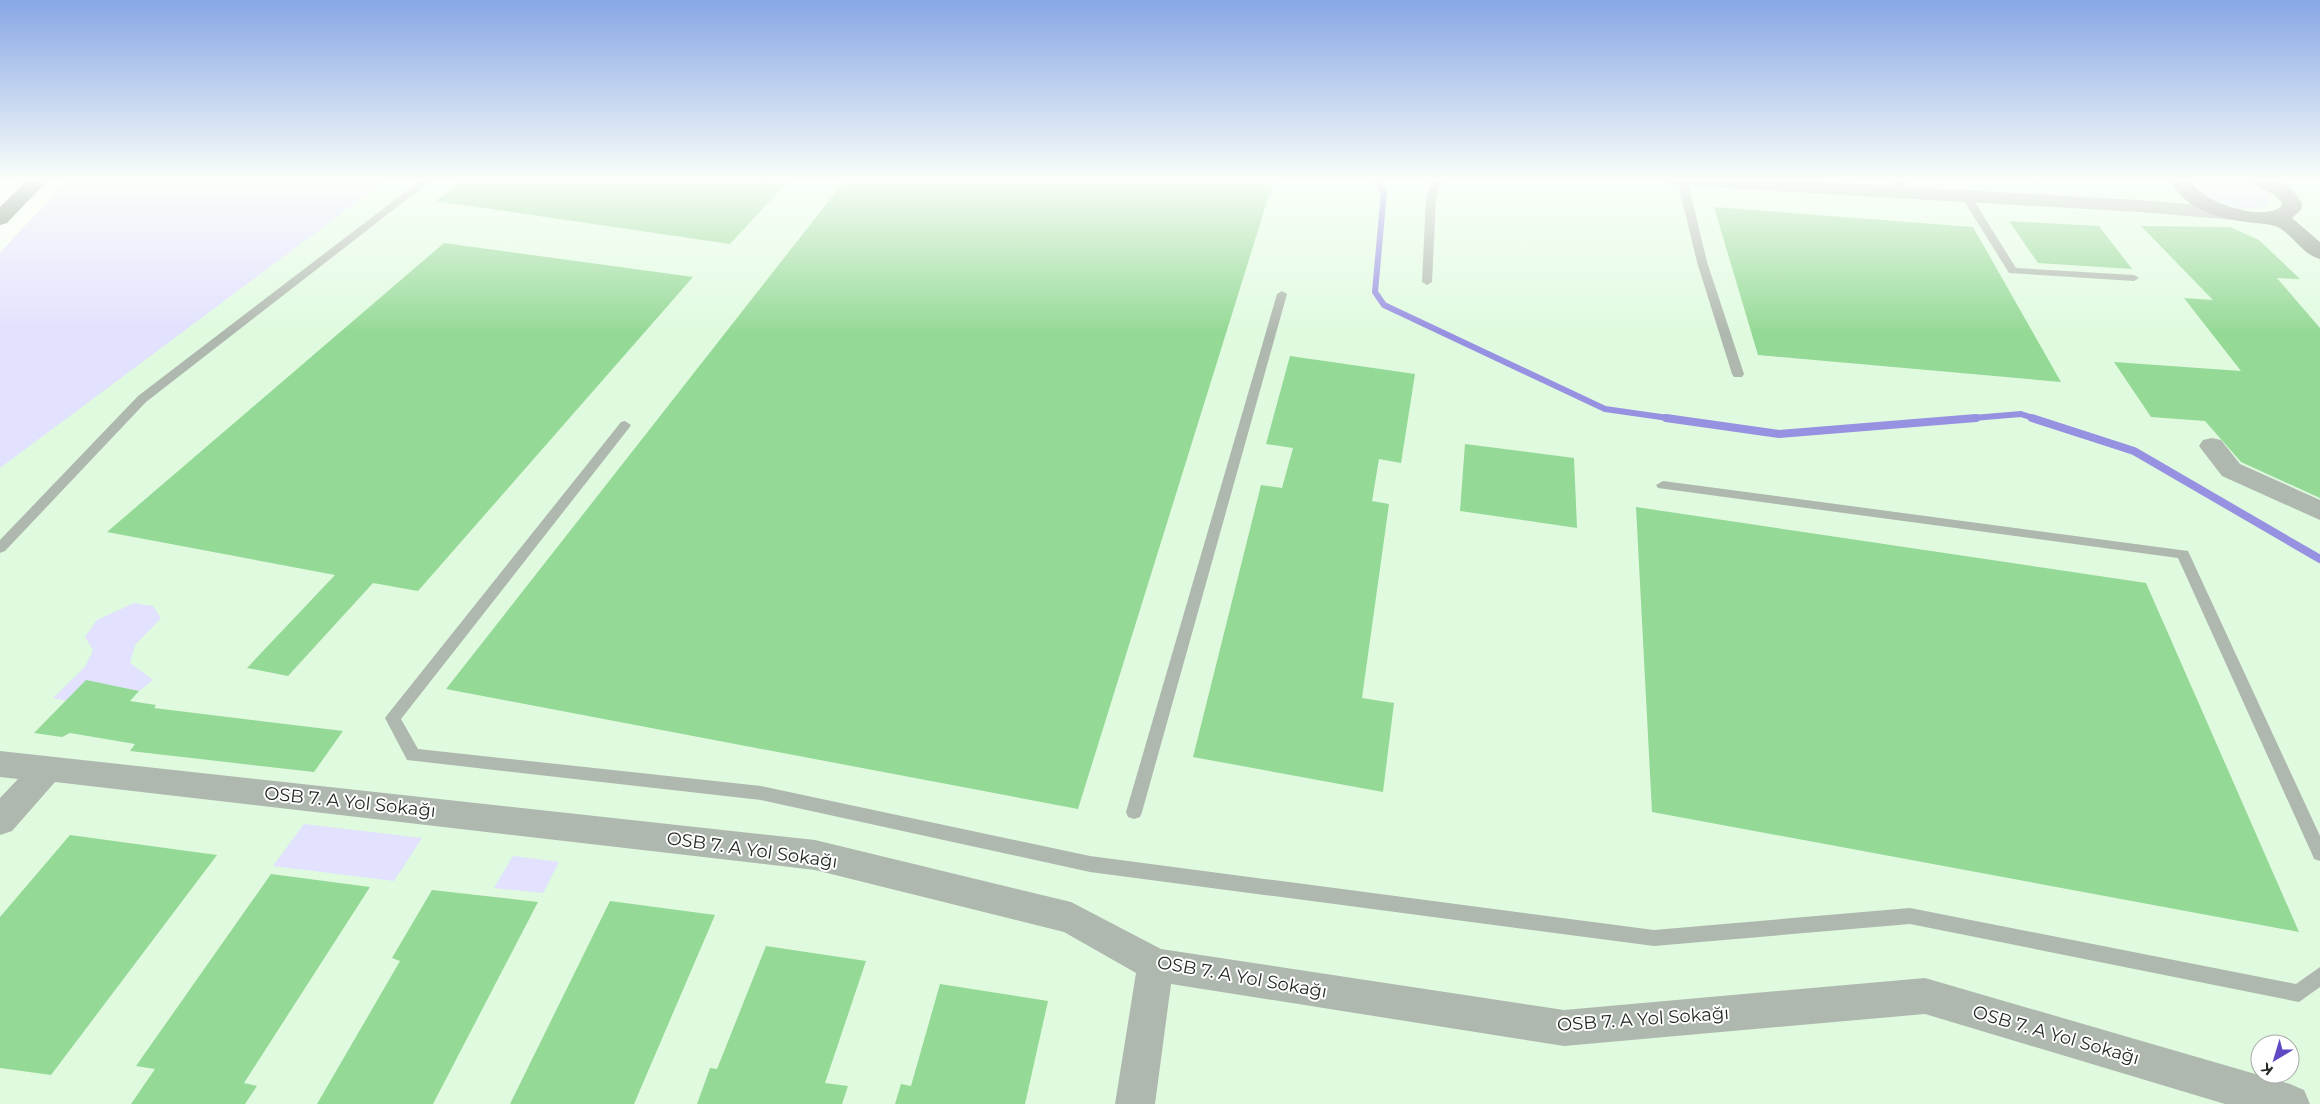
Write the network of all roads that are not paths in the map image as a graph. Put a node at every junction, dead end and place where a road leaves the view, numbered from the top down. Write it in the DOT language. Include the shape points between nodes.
graph roads {
  1 [pos="361,231"];
  2 [pos="1429,231"];
  3 [pos="1694,231"];
  4 [pos="1988,231"];
  5 [pos="2294,231"];
  6 [pos="2320,254"];
  7 [pos="2134,278"];
  8 [pos="1427,282"];
  9 [pos="1282,294"];
  10 [pos="1738,374"];
  11 [pos="625,426"];
  12 [pos="2212,446"];
  13 [pos="1663,485"];
  14 [pos="2320,511"];
  15 [pos="0,548"];
  16 [pos="0,764"];
  17 [pos="48,768"];
  18 [pos="1134,812"];
  19 [pos="0,821"];
  20 [pos="2320,854"];
  21 [pos="1156,965"];
  22 [pos="2320,976"];
  23 [pos="1135,1104"];
  24 [pos="2290,1104"];
  1 -- 15 [label="lane" via="142,399"];
  2 -- 8 [label="lane"];
  3 -- 10 [label="lane"];
  4 -- 7 [label="lane" via="2013,271"];
  5 -- 6 [label="street"];
  9 -- 18 [label="lane"];
  11 -- 22 [label="lane" via="393,718 413,755 761,793 1090,864 1654,938 1910,916 2299,993"];
  12 -- 14 [label="street" via="2231,470"];
  13 -- 20 [label="lane" via="2183,554"];
  16 -- 17 [label="street, OSB 7. A Yol Sokağı"];
  17 -- 19 [label="street"];
  17 -- 21 [label="street, OSB 7. A Yol Sokağı" via="815,855 1071,918"];
  21 -- 23 [label="street"];
  21 -- 24 [label="street, OSB 7. A Yol Sokağı" via="1564,1028 1925,996"];
}
